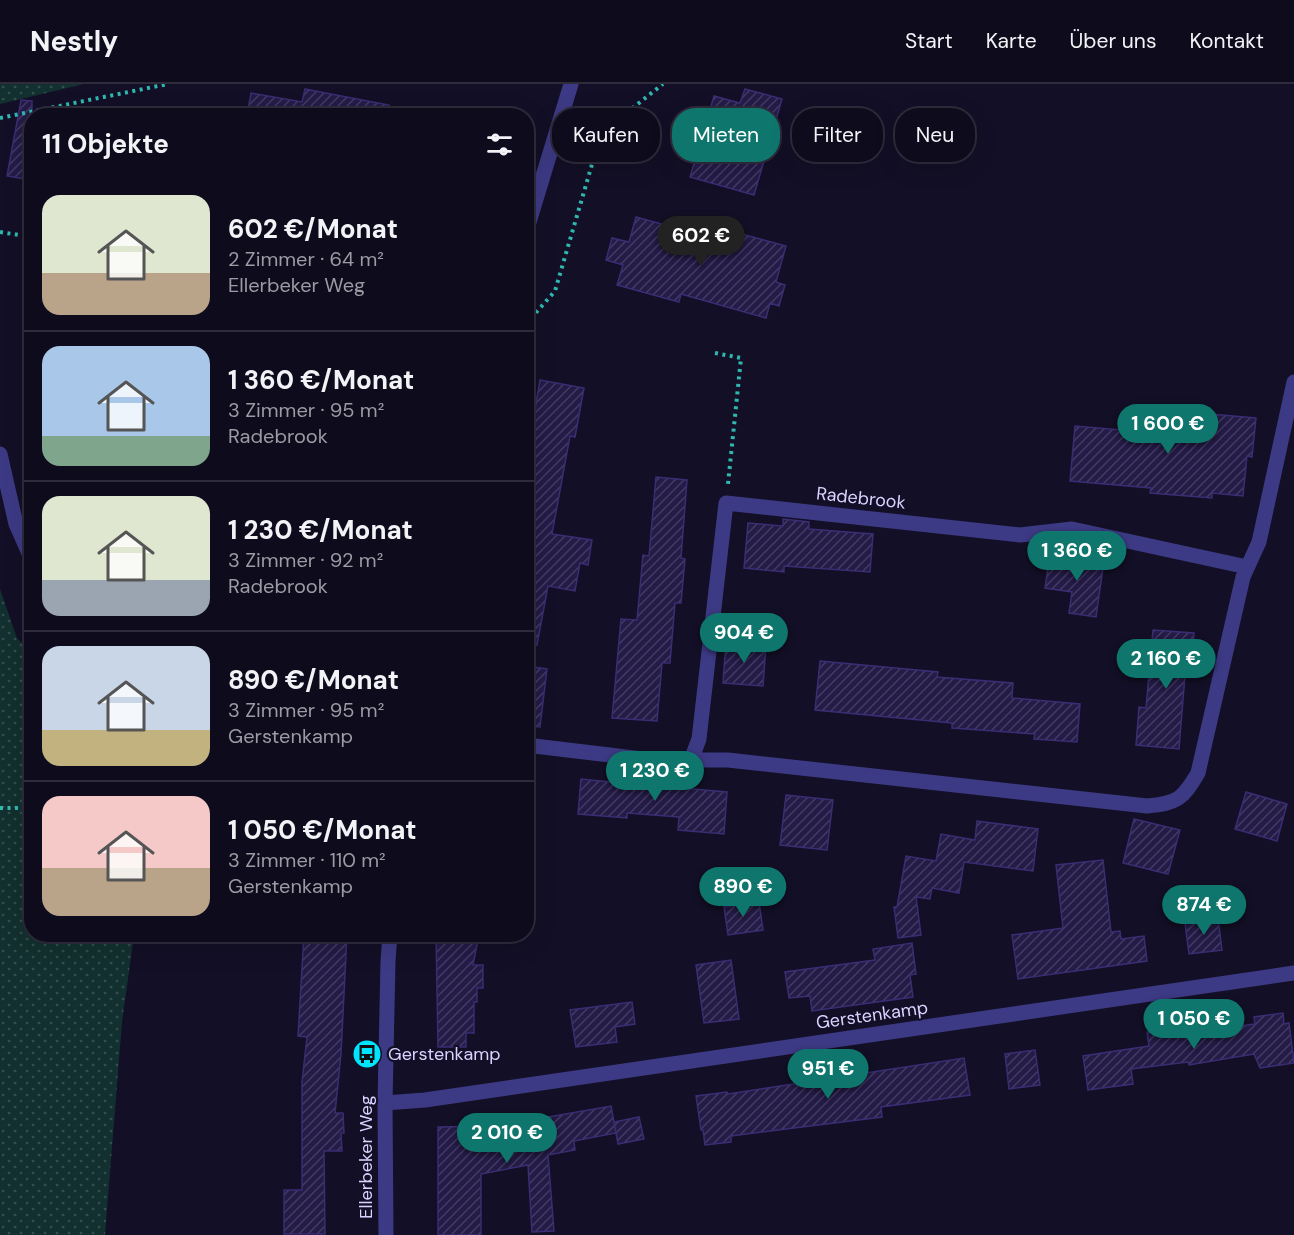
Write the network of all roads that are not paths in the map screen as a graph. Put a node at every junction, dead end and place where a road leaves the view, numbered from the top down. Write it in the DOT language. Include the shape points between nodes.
graph roads {
  1 [pos="571,84"];
  2 [pos="534,206"];
  3 [pos="1294,382"];
  4 [pos="0,454"];
  5 [pos="24,542"];
  6 [pos="1247,567"];
  7 [pos="534,746"];
  8 [pos="691,760"];
  9 [pos="389,942"];
  10 [pos="1294,973"];
  11 [pos="385,1103"];
  12 [pos="386,1235"];
  1 -- 2 [label="street"];
  3 -- 6 [label="street" via="1258,542"];
  4 -- 5 [label="street"];
  6 -- 8 [label="street" via="1198,773 1187,792 1171,804 1147,807 728,760"];
  6 -- 8 [label="street, Radebrook" via="1072,529 1020,535 726,503 699,740"];
  7 -- 8 [label="street" via="676,763"];
  9 -- 11 [label="street, Ellerbeker Weg"];
  10 -- 11 [label="street, Gerstenkamp"];
  11 -- 12 [label="street, Ellerbeker Weg"];
}
